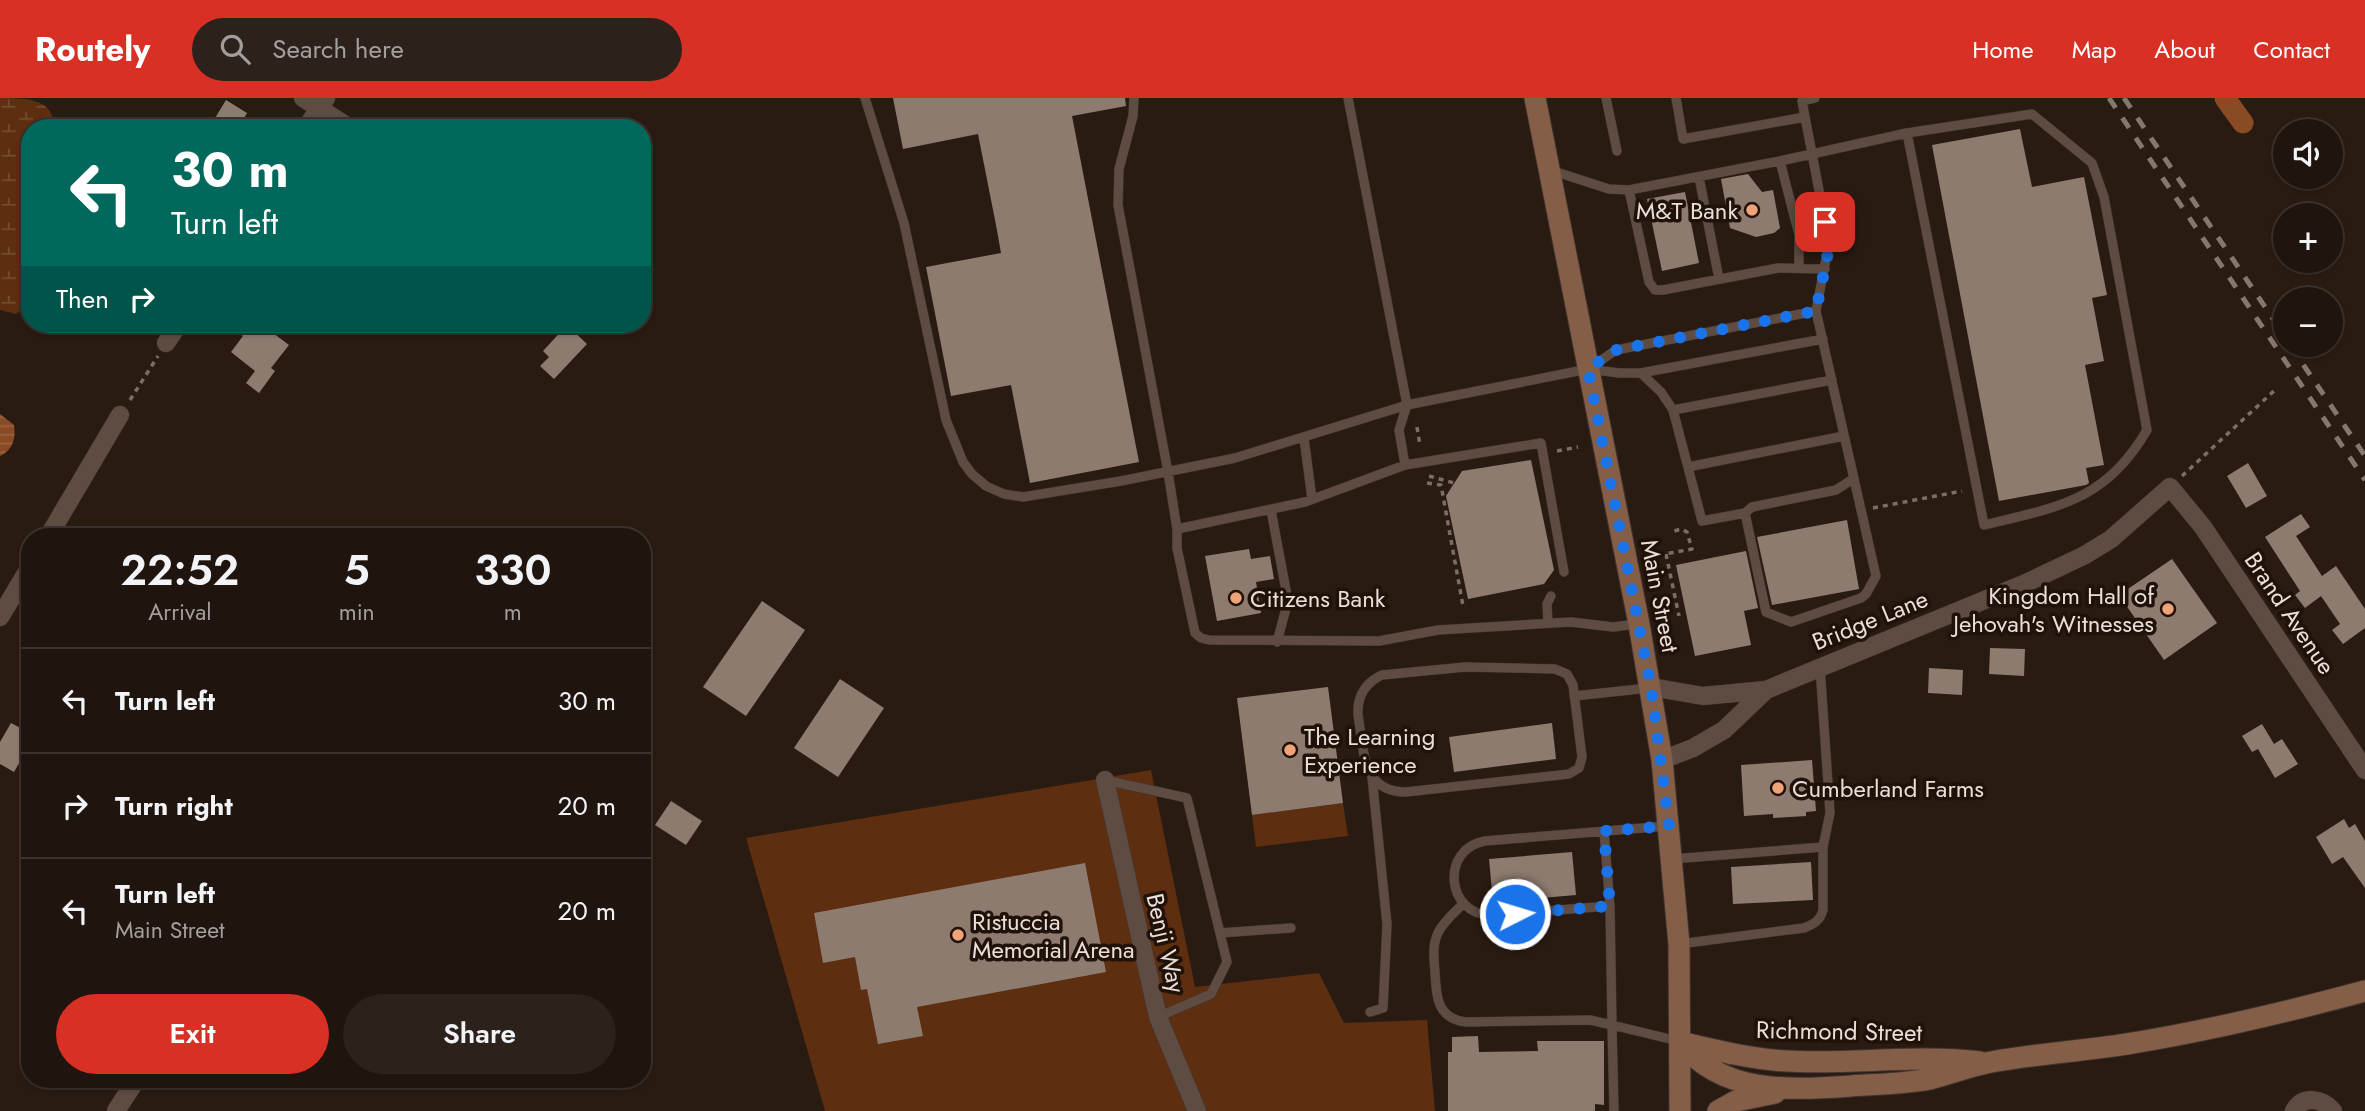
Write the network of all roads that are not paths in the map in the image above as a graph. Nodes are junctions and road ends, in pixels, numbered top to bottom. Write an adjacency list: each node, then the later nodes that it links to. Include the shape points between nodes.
1 (303, 98): 9 (street)
2 (865, 98): 37 (lane, via 904,223 943,410 972,474 995,491 1023,497)
3 (1134, 98): 37 (lane, via 1119,169 1118,205)
4 (1348, 98): 30 (lane)
5 (1535, 98): 17 (main road, Main Street)
6 (1606, 98): 14 (lane)
7 (1676, 98): 10 (lane, via 1683,139)
8 (1815, 98): 10 (lane, via 1802,101)
9 (322, 103): 11 (street); 12 (street)
10 (1805, 117): 15 (lane)
11 (312, 119)
12 (340, 119)
13 (1907, 133): 13 (lane, via 2032,114 2092,163 2104,197 2147,430 2126,461 2096,489 2050,509 1984,524); 15 (lane)
14 (1617, 151)
15 (1812, 154): 16 (lane); 21 (lane, via 1828,237)
16 (1780, 161): 18 (lane); 20 (lane, via 1799,235)
17 (1549, 170): 19 (lane, via 1609,190); 27 (main road, Main Street)
18 (1699, 177): 19 (lane); 22 (lane)
19 (1629, 190): 22 (lane, via 1652,288)
20 (1799, 268): 21 (lane); 22 (lane)
21 (1825, 269): 23 (lane)
22 (1719, 279)
23 (1816, 311): 25 (lane); 27 (lane, via 1616,350)
24 (173, 333): 26 (street)
25 (1823, 339): 28 (lane); 29 (lane)
26 (166, 343)
27 (1588, 369): 28 (lane); 30 (lane); 50 (main road, Main Street)
28 (1641, 373): 31 (lane)
29 (1832, 380): 31 (lane); 33 (lane)
30 (1407, 405): 34 (lane); 35 (lane, via 1399,430)
31 (1673, 410): 36 (lane)
32 (120, 415): 43 (street)
33 (1844, 436): 36 (lane); 38 (lane)
34 (1304, 438): 37 (lane); 40 (lane)
35 (1405, 466): 40 (lane); 45 (lane, via 1541,443)
36 (1688, 467): 42 (lane, via 1702,521)
37 (1168, 472): 44 (lane)
38 (1853, 480): 42 (lane, via 1836,489 1752,507); 42 (lane, via 1876,576 1864,596 1791,622 1766,612)
39 (2170, 487): 52 (street, Bridge Lane, via 2111,539 2085,555); 57 (street, Brand Avenue, via 2203,527)
40 (1312, 499): 41 (lane)
41 (1272, 510): 44 (lane); 51 (lane, via 1288,601)
42 (1745, 513)
43 (53, 528)
44 (1177, 528): 51 (lane, via 1195,633 1205,640)
45 (1564, 572)
46 (21, 582): 48 (street)
47 (1551, 596): 49 (lane, via 1546,609)
48 (0, 617)
49 (1548, 623): 50 (lane); 51 (lane, via 1438,630 1379,641)
50 (1639, 624): 53 (main road, Main Street)
51 (1277, 642)
52 (1820, 667): 54 (street, Bridge Lane); 62 (lane, via 1830,813)
53 (1651, 687): 54 (street, Bridge Lane, via 1703,696); 55 (lane); 56 (main road, Main Street)
54 (1766, 690): 56 (street, Bridge Lane, via 1724,730)
55 (1574, 696): 58 (lane, via 1582,761 1573,773 1406,792 1390,791); 58 (lane, via 1570,677 1555,669 1465,667 1382,676 1368,684 1358,707)
56 (1662, 760): 60 (main road, Main Street)
57 (2365, 770)
58 (1372, 777): 70 (lane, via 1387,924 1383,1008)
59 (1105, 780): 67 (lane, via 1186,798); 71 (street, Benji Way)
60 (1669, 826): 61 (lane); 63 (main road, Main Street)
61 (1604, 831): 64 (lane, via 1472,844 1458,858 1455,870 1456,891); 65 (lane)
62 (1824, 847): 63 (lane); 68 (lane, via 1823,910 1816,923)
63 (1672, 859): 68 (main road, Main Street)
64 (1464, 904): 65 (lane, via 1478,914 1491,915); 72 (lane, via 1442,927 1435,942 1436,999 1445,1014 1466,1022 1590,1020)
65 (1610, 906): 72 (lane)
66 (1291, 928): 67 (lane)
67 (1220, 933): 71 (lane, via 1227,962 1212,994)
68 (1679, 944): 73 (main road, Main Street)
69 (2365, 991): 74 (main road, Richmond Street, via 2130,1044)
70 (1370, 1012)
71 (1158, 1017): 78 (street, Benji Way)
72 (1612, 1025): 73 (lane); 79 (lane)
73 (1680, 1042): 74 (main road, Richmond Street, via 1787,1061 1923,1058); 76 (main road, Richmond Street, via 1716,1073 1750,1084); 80 (main road, Main Street)
74 (1989, 1063): 76 (main road, Richmond Street, via 1927,1079)
75 (131, 1088): 77 (street)
76 (1798, 1089): 81 (main road, via 1736,1101)
77 (116, 1111)
78 (1198, 1111)
79 (1614, 1111)
80 (1680, 1111)
81 (1718, 1111)
82 (2294, 1111): 83 (street, via 2300,1102 2309,1100)
83 (2333, 1111)

